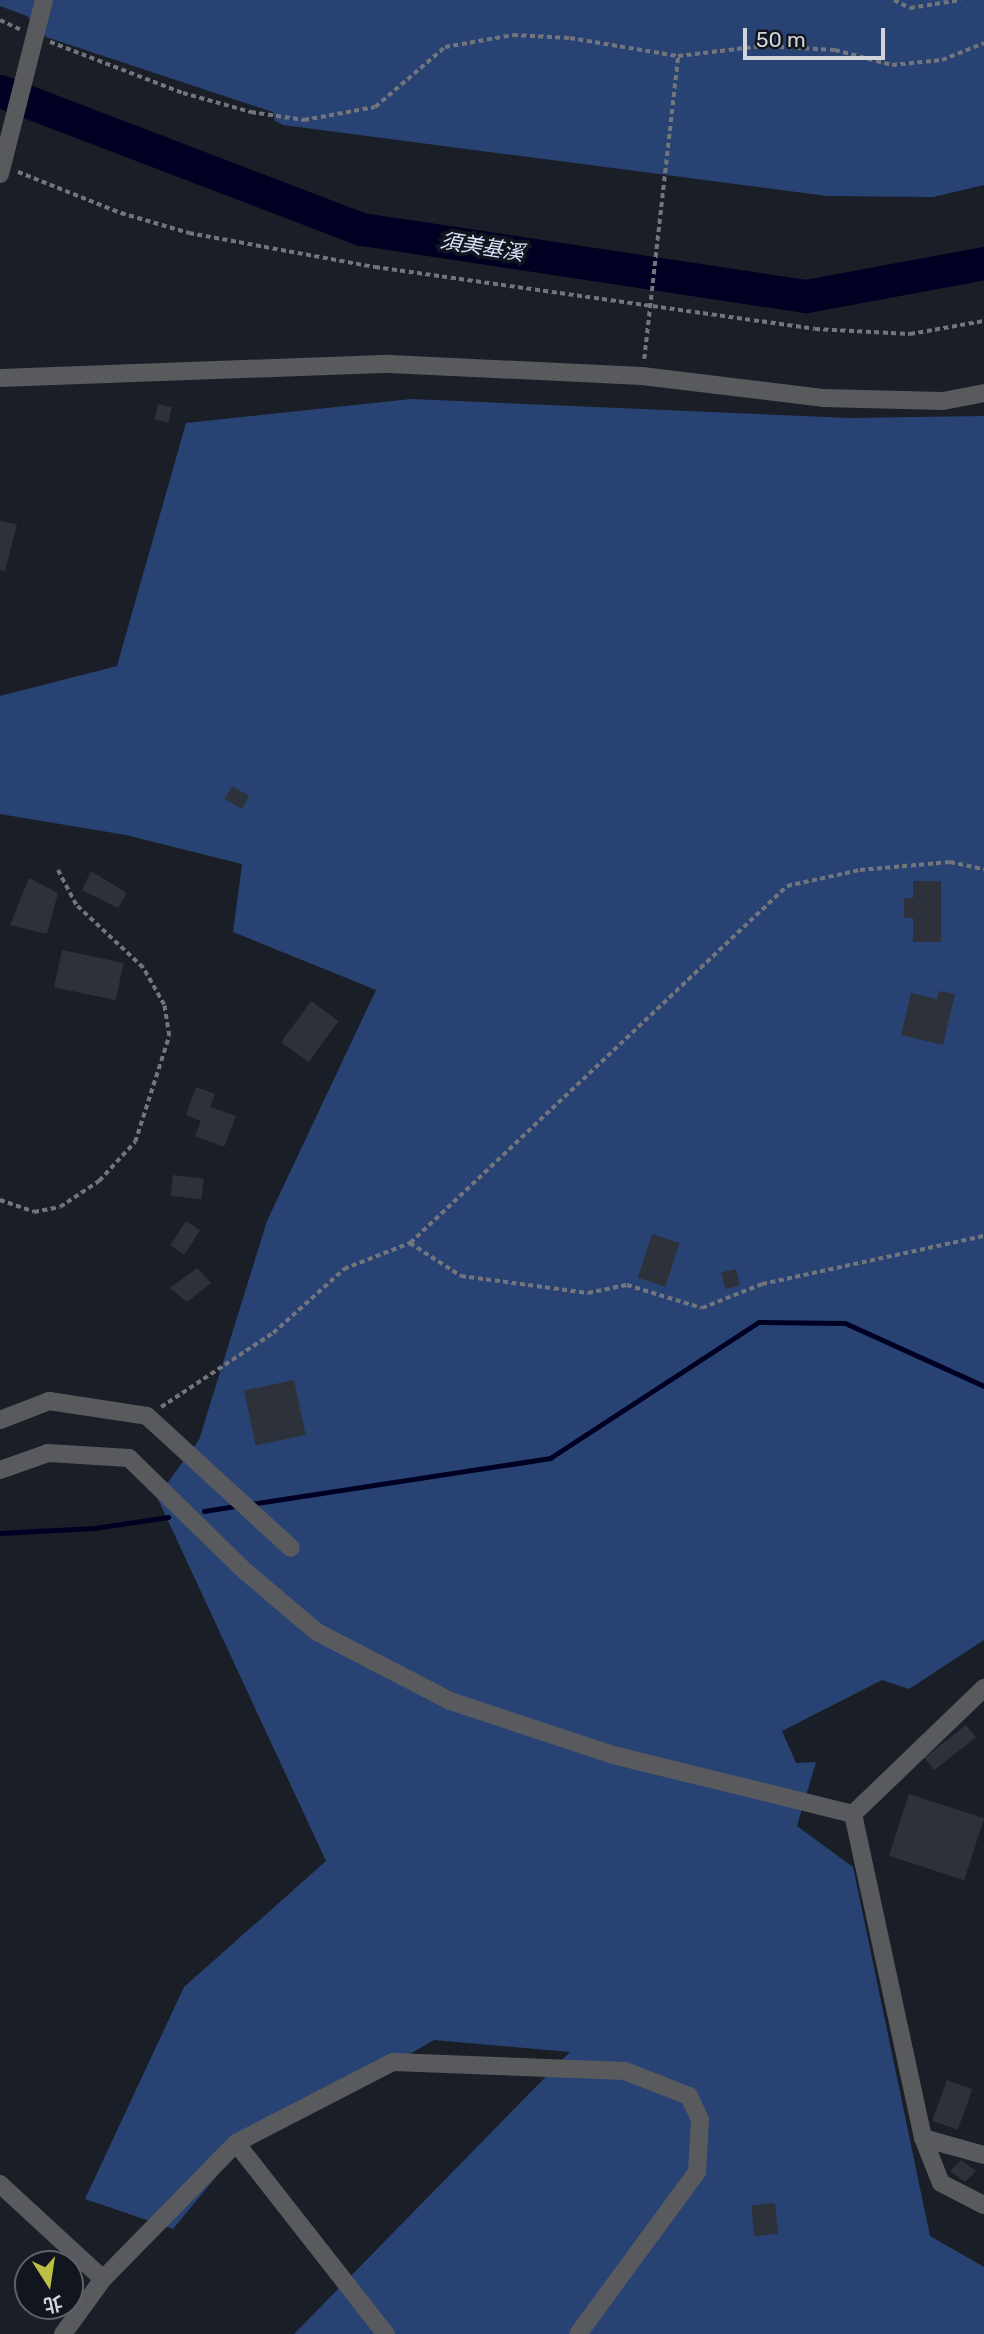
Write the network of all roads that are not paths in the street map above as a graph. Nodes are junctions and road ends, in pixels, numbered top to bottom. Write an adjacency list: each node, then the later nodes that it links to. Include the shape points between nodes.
1 (44, 0): 2 (street)
2 (1, 166)
3 (0, 378): 4 (street, via 389,364 642,376 823,398 943,401)
4 (984, 393)
5 (0, 1420): 7 (street, via 49,1401 147,1416)
6 (0, 1470): 9 (street, via 48,1453 129,1458 246,1573 317,1632 450,1701 613,1755)
7 (291, 1548)
8 (984, 1688): 9 (street)
9 (853, 1814): 10 (street)
10 (923, 2138): 12 (street); 14 (street, via 941,2183)
11 (236, 2143): 15 (street); 17 (street); 18 (street, via 393,2062 625,2071 690,2096 700,2120 697,2172)
12 (984, 2155)
13 (0, 2184): 15 (street)
14 (984, 2205)
15 (103, 2278): 16 (street)
16 (63, 2334)
17 (386, 2334)
18 (578, 2334)

